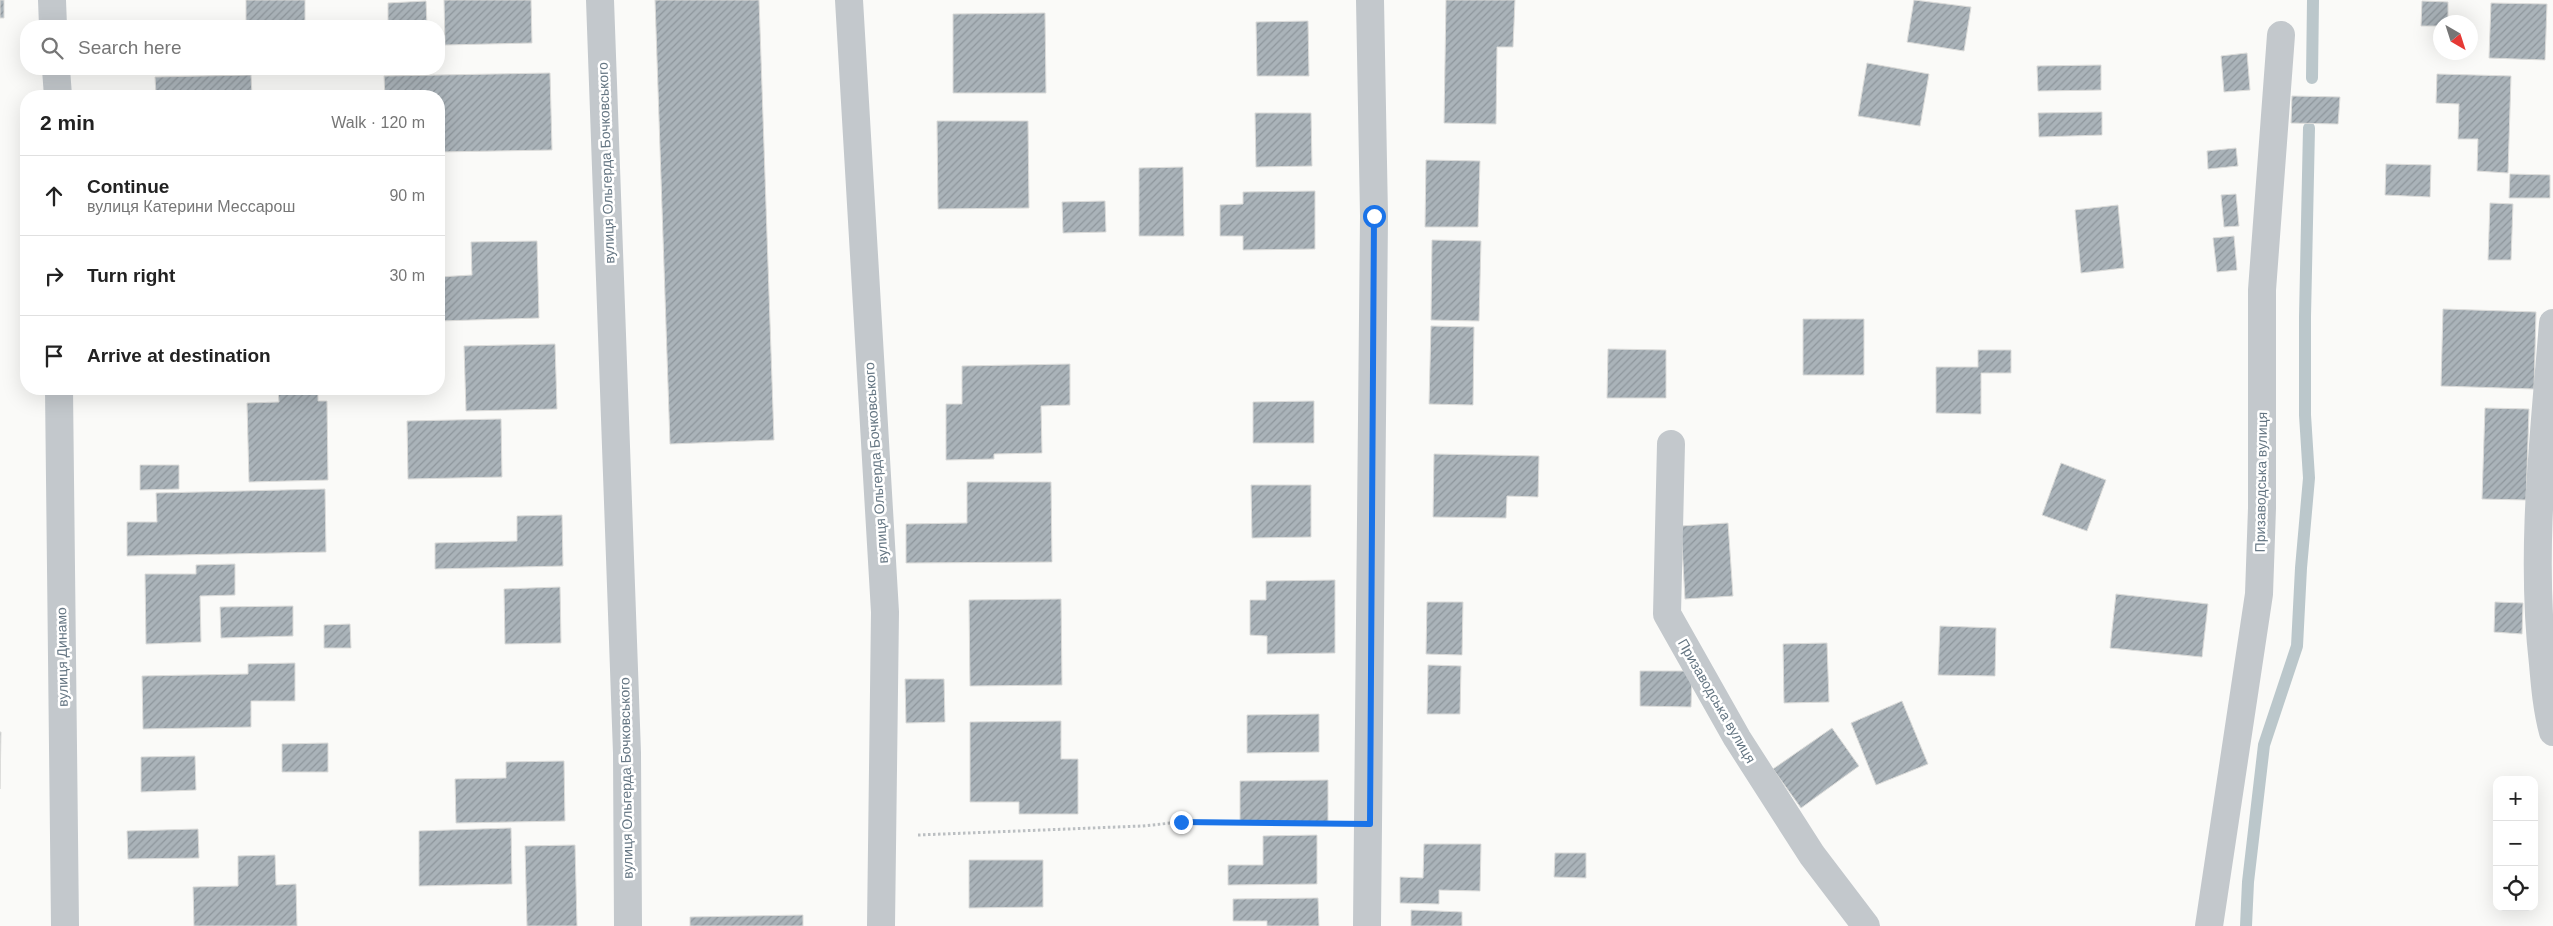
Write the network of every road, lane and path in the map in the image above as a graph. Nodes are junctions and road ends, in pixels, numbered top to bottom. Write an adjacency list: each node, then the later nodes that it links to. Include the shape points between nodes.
1 (52, 0): 5 (street)
2 (600, 0): 16 (street, вулиця Ольгерда Бочковського, via 627,753)
3 (849, 0): 14 (street, вулиця Ольгерда Бочковського, via 885,612)
4 (1370, 0): 13 (street, via 1374,226)
5 (53, 20)
6 (2281, 35): 20 (street, Призаводська вулиця, via 2262,290 2259,594)
7 (56, 75): 8 (street)
8 (58, 90)
9 (2553, 323): 12 (street, via 2536,544 2540,637)
10 (59, 395): 15 (street, вулиця Динамо)
11 (1672, 444): 19 (street, Призаводська вулиця, via 1667,614 1737,738 1812,855)
12 (2553, 732)
13 (1370, 824): 14 (path, via 1181,822); 18 (street)
14 (882, 836): 17 (street, вулиця Ольгерда Бочковського)
15 (65, 926)
16 (628, 926)
17 (881, 926)
18 (1367, 926)
19 (1866, 926)
20 (2209, 926)

